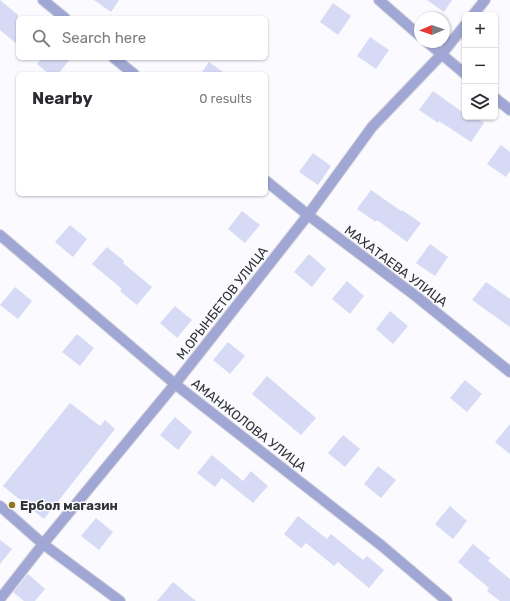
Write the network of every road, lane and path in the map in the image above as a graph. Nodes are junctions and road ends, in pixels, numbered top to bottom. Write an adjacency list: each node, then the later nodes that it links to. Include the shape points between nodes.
1 (43, 0): 5 (street)
2 (379, 0): 7 (street)
3 (485, 0): 4 (street)
4 (475, 12)
5 (63, 16)
6 (462, 29): 9 (street, М.ОРЫНБЕТОВ УЛИЦА)
7 (414, 31)
8 (433, 48): 9 (street)
9 (441, 55): 12 (street); 16 (street, М.ОРЫНБЕТОВ УЛИЦА, via 372,127)
10 (116, 60): 11 (street)
11 (132, 72)
12 (462, 72)
13 (498, 100): 14 (street)
14 (510, 110)
15 (268, 183): 16 (street, МАХАТАЕВА УЛИЦА)
16 (308, 215): 18 (street, МАХАТАЕВА УЛИЦА, via 417,297); 19 (street, М.ОРЫНБЕТОВ УЛИЦА)
17 (0, 235): 19 (street, АМАНЖОЛОВА УЛИЦА)
18 (510, 372)
19 (176, 384): 21 (street, М.ОРЫНБЕТОВ УЛИЦА); 24 (street, АМАНЖОЛОВА УЛИЦА, via 382,546)
20 (0, 506): 21 (street)
21 (43, 544): 22 (street, М.ОРЫНБЕТОВ УЛИЦА); 23 (street)
22 (0, 599)
23 (120, 601)
24 (447, 601)

